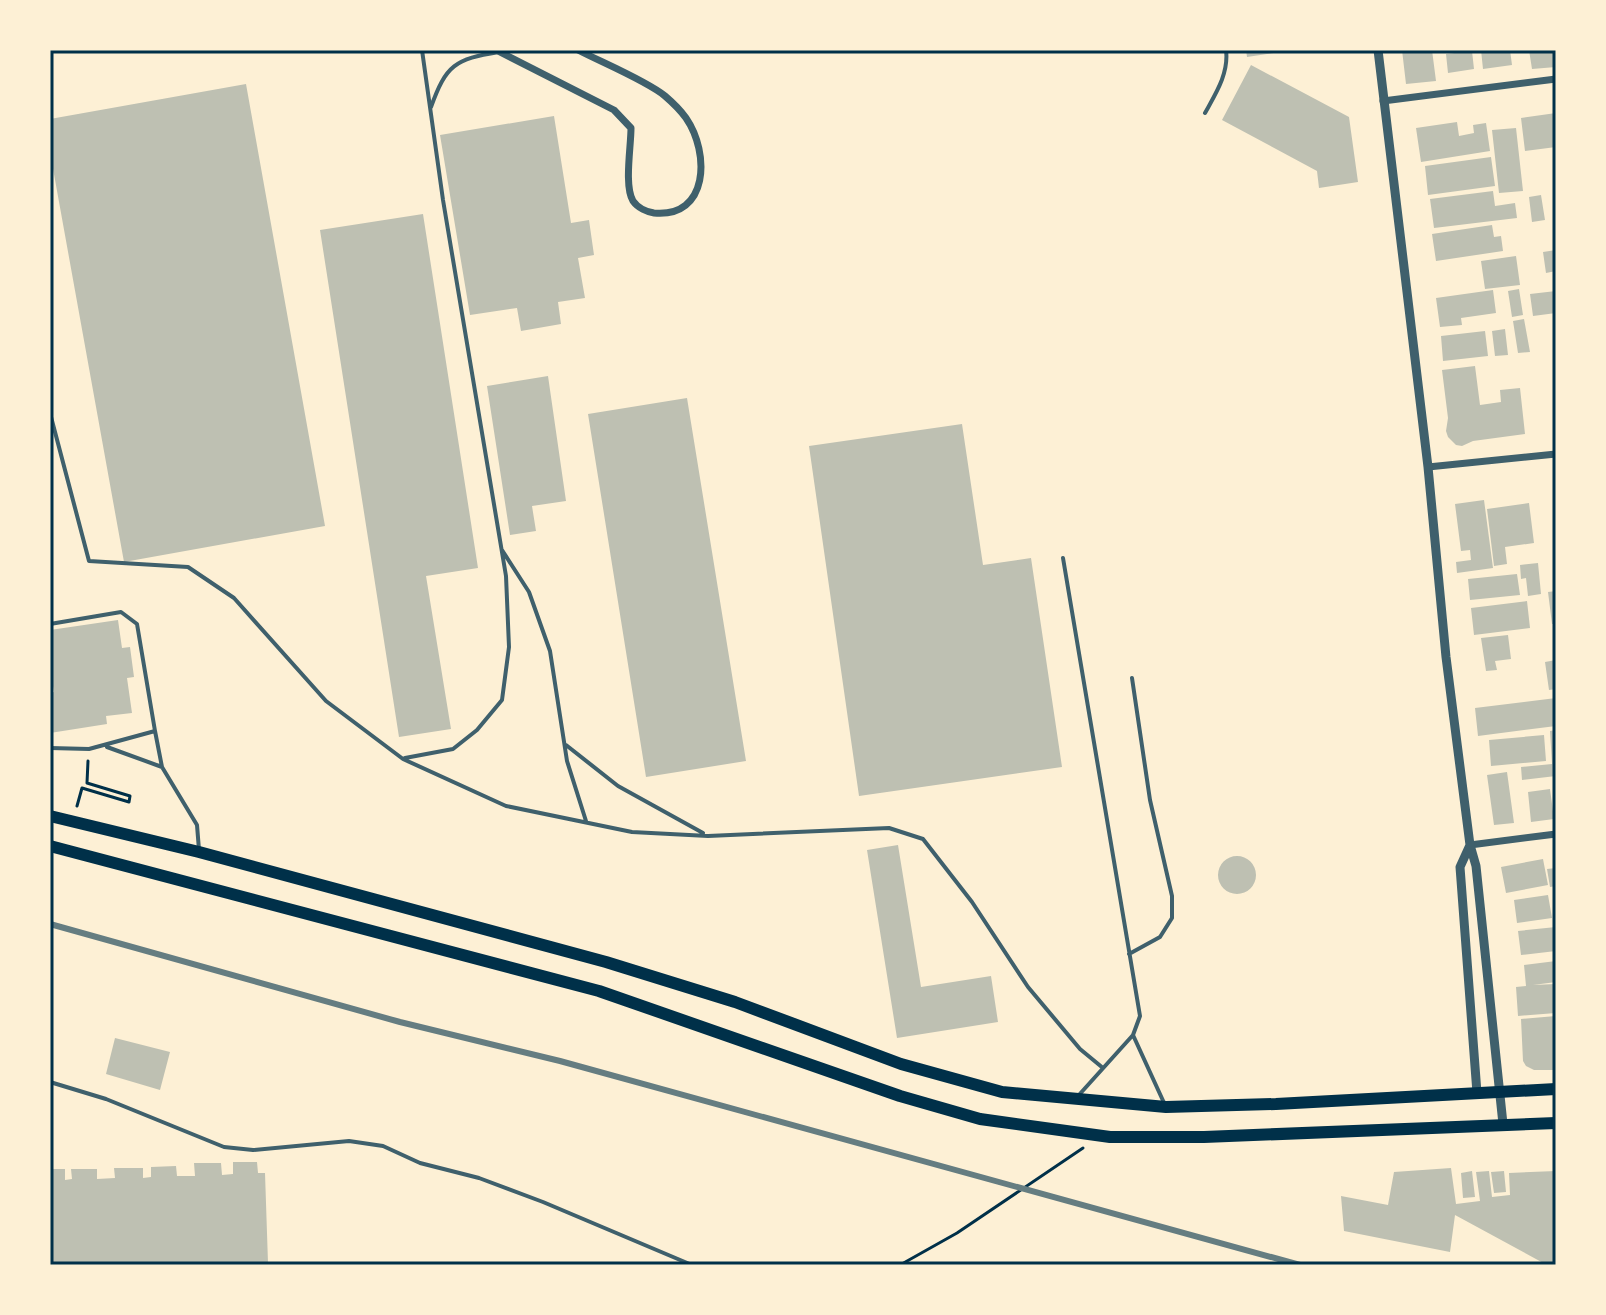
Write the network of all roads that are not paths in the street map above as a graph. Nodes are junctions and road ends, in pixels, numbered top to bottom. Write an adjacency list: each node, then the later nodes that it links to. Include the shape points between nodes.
1 (422, 50): 8 (lane)
2 (578, 50): 5 (street, via 664,95 687,119 699,149 701,183 690,203 670,214 646,212 633,201 628,181 631,128 614,110)
3 (1226, 50): 9 (lane, via 1228,62)
4 (1378, 50): 7 (street)
5 (498, 51): 8 (lane, via 455,65 441,80)
6 (1556, 79): 7 (street)
7 (1383, 101): 12 (street)
8 (430, 109): 13 (lane)
9 (1205, 113)
10 (50, 413): 21 (lane, via 89,561 188,567 234,598 326,701)
11 (1556, 454): 12 (street)
12 (1428, 467): 27 (street)
13 (501, 547): 18 (lane, via 529,592 550,651); 21 (lane, via 509,647 502,700 453,749)
14 (1063, 558): 30 (lane)
15 (50, 624): 17 (lane, via 121,612 137,624)
16 (1132, 678): 30 (lane, via 1172,918 1160,937)
17 (155, 731): 19 (lane); 22 (lane)
18 (564, 744): 24 (lane); 26 (lane, via 618,786)
19 (105, 746): 20 (lane); 22 (lane)
20 (50, 748)
21 (403, 759): 24 (lane, via 506,806)
22 (162, 767): 29 (lane, via 197,825)
23 (50, 816): 29 (main road)
24 (586, 823): 26 (lane, via 632,832)
25 (1556, 834): 27 (street)
26 (708, 836): 32 (lane, via 889,828 923,839 1028,987)
27 (1470, 845): 35 (street); 36 (street, via 1460,867)
28 (50, 846): 40 (main road, via 599,991 980,1119 1110,1137)
29 (199, 852): 37 (main road, via 606,962 735,1002 901,1064 1002,1092)
30 (1129, 954): 31 (lane, via 1140,1016)
31 (1133, 1035): 32 (lane); 38 (lane)
32 (1103, 1068): 37 (lane)
33 (50, 1082): 41 (lane, via 224,1147 253,1150 349,1141 383,1146 543,1202)
34 (1556, 1089): 35 (main road)
35 (1501, 1092): 36 (main road); 40 (street)
36 (1477, 1093): 38 (main road)
37 (1075, 1100): 38 (main road)
38 (1166, 1107)
39 (1556, 1123): 40 (main road)
40 (1503, 1124)
41 (692, 1265)

